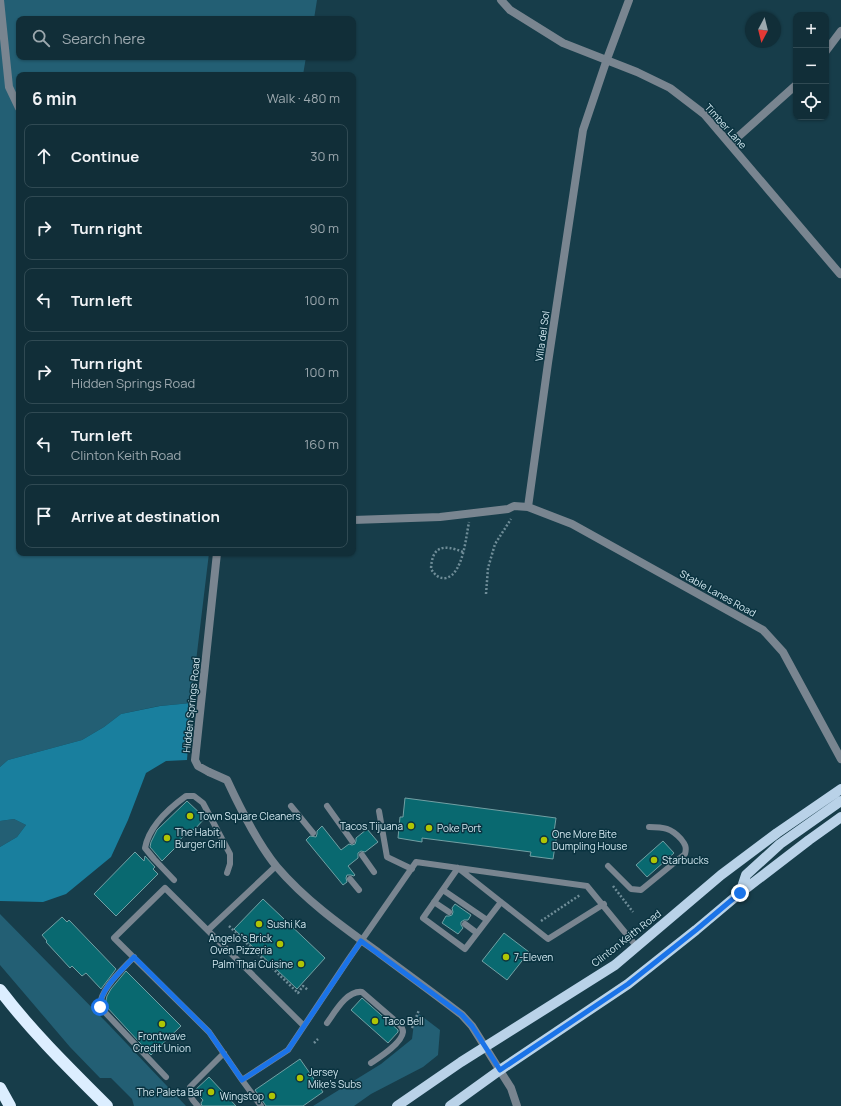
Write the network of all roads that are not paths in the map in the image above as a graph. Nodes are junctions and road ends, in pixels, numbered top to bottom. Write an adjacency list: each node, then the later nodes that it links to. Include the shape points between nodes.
1 (0, 0): 8 (street, via 9,87)
2 (501, 0): 6 (street, Timber Lane, via 510,10 563,43)
3 (630, 0): 6 (street, Villa del Sol)
4 (841, 31): 5 (street)
5 (828, 48)
6 (607, 59): 9 (street, Timber Lane, via 670,88 704,114); 11 (street, Villa del Sol, via 583,130)
7 (793, 88): 9 (street)
8 (16, 102)
9 (730, 144): 10 (street, Timber Lane)
10 (841, 274)
11 (528, 507): 12 (street, via 514,506 508,509 440,517); 14 (street, Stable Lanes Road, via 572,524 763,630 783,652)
12 (356, 520)
13 (217, 556): 25 (street, Hidden Springs Road, via 195,760 198,766 227,780 238,805)
14 (841, 759)
15 (841, 789): 45 (main road, Clinton Keith Road, via 721,875)
16 (841, 801): 35 (main road, via 780,844 746,875)
17 (291, 806): 22 (lane)
18 (327, 806): 23 (lane)
19 (379, 812): 28 (lane, via 387,857)
20 (841, 817): 35 (main road)
21 (649, 827): 26 (lane, via 673,831 685,844 685,854 642,890 631,889)
22 (313, 833)
23 (352, 841)
24 (362, 854): 30 (lane)
25 (276, 866): 42 (lane); 44 (street, Hidden Springs Road, via 315,905)
26 (608, 866)
27 (458, 868): 28 (lane, via 416,862); 34 (lane); 37 (lane); 38 (lane, via 587,886)
28 (412, 869): 44 (lane)
29 (227, 872): 32 (lane, via 230,854 203,803 194,796 186,796 155,824 145,848)
30 (374, 872)
31 (350, 879): 33 (lane)
32 (174, 880)
33 (359, 890)
34 (443, 890): 36 (lane); 40 (lane)
35 (740, 893): 53 (main road, via 628,984)
36 (434, 902): 39 (lane); 43 (lane, via 423,918 465,949)
37 (501, 902): 38 (lane, via 548,939); 40 (lane)
38 (604, 904): 45 (lane)
39 (449, 912)
40 (487, 920): 43 (lane)
41 (465, 924): 43 (lane)
42 (208, 930): 46 (lane, via 165,888 114,938); 49 (lane)
43 (478, 933)
44 (361, 941): 49 (lane); 50 (street, Hidden Springs Road, via 462,1015)
45 (637, 947): 50 (main road, Clinton Keith Road, via 614,965)
46 (134, 957): 51 (lane, via 209,1032); 54 (lane, via 101,996 100,1007)
47 (0, 990): 58 (highway, via 69,1068)
48 (327, 1023): 52 (lane, via 347,997 358,991 399,1024 402,1036 388,1052)
49 (304, 1026): 55 (lane, via 288,1050)
50 (486, 1047): 53 (street, Hidden Springs Road); 61 (main road, Clinton Keith Road)
51 (224, 1053): 55 (lane); 59 (lane, via 190,1087 189,1093)
52 (371, 1063)
53 (500, 1070): 62 (main road); 63 (street, Hidden Springs Road, via 511,1088)
54 (166, 1077)
55 (242, 1080): 60 (lane)
56 (0, 1088): 57 (highway)
57 (10, 1106)
58 (108, 1106)
59 (198, 1106)
60 (260, 1106)
61 (397, 1106)
62 (450, 1106)
63 (517, 1106)

